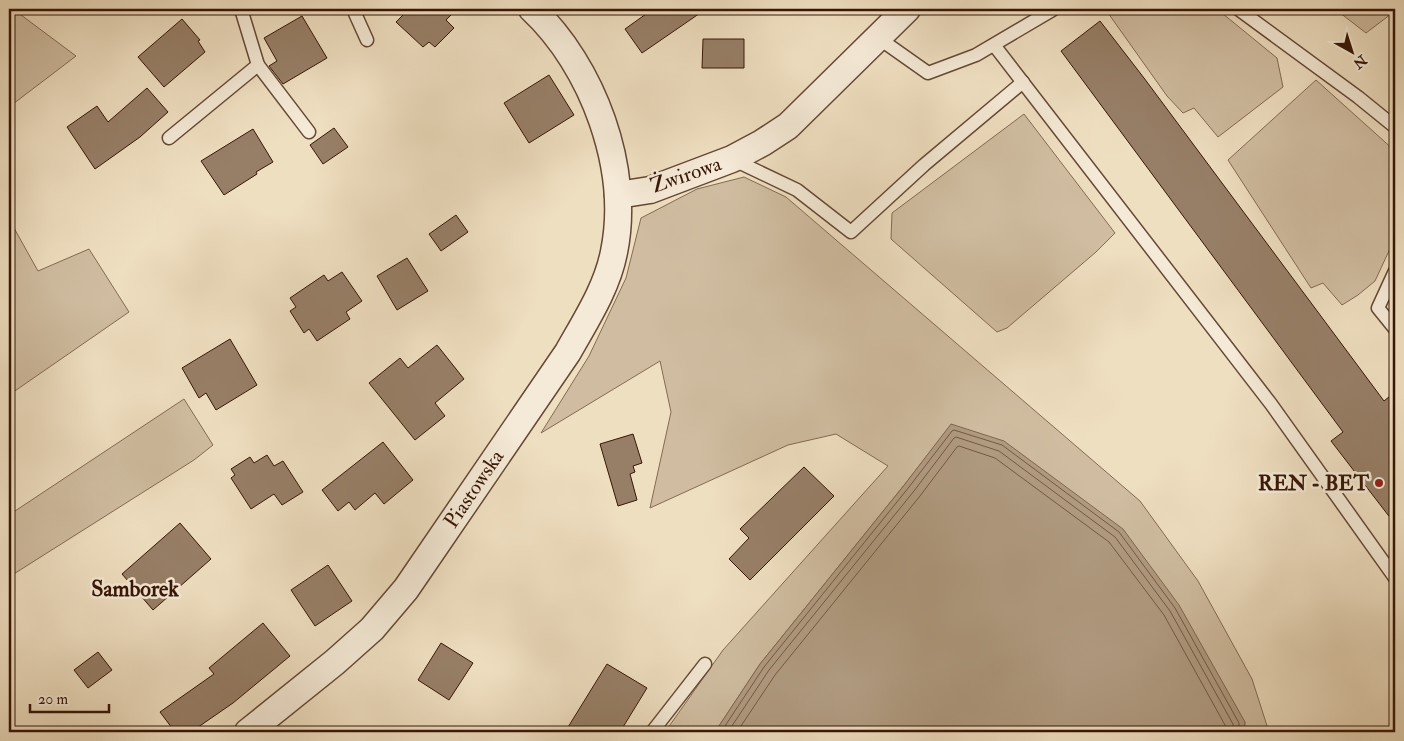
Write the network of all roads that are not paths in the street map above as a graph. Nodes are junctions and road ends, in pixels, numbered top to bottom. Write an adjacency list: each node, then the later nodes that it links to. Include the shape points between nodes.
1 (241, 9): 10 (lane)
2 (353, 9): 8 (lane)
3 (532, 9): 16 (street, Żwirowa, via 560,40 592,93 611,153)
4 (907, 9): 7 (street, Żwirowa)
5 (1054, 9): 9 (lane)
6 (1238, 9): 12 (lane)
7 (877, 37): 9 (lane, via 928,73 976,56); 15 (street, Żwirowa, via 788,126)
8 (367, 40)
9 (994, 45): 11 (lane)
10 (258, 65): 13 (lane); 14 (lane)
11 (1023, 82): 15 (lane, via 924,165 851,232 797,190); 19 (lane, via 1271,404)
12 (1395, 127)
13 (309, 132)
14 (169, 138)
15 (732, 159): 16 (street, Żwirowa, via 650,190)
16 (618, 195): 21 (street, Piastowska, via 614,252 590,314 568,352 412,581 372,629)
17 (1395, 271): 18 (lane, via 1378,308)
18 (1395, 329)
19 (1395, 578)
20 (705, 664): 22 (lane)
21 (248, 732)
22 (652, 732)

